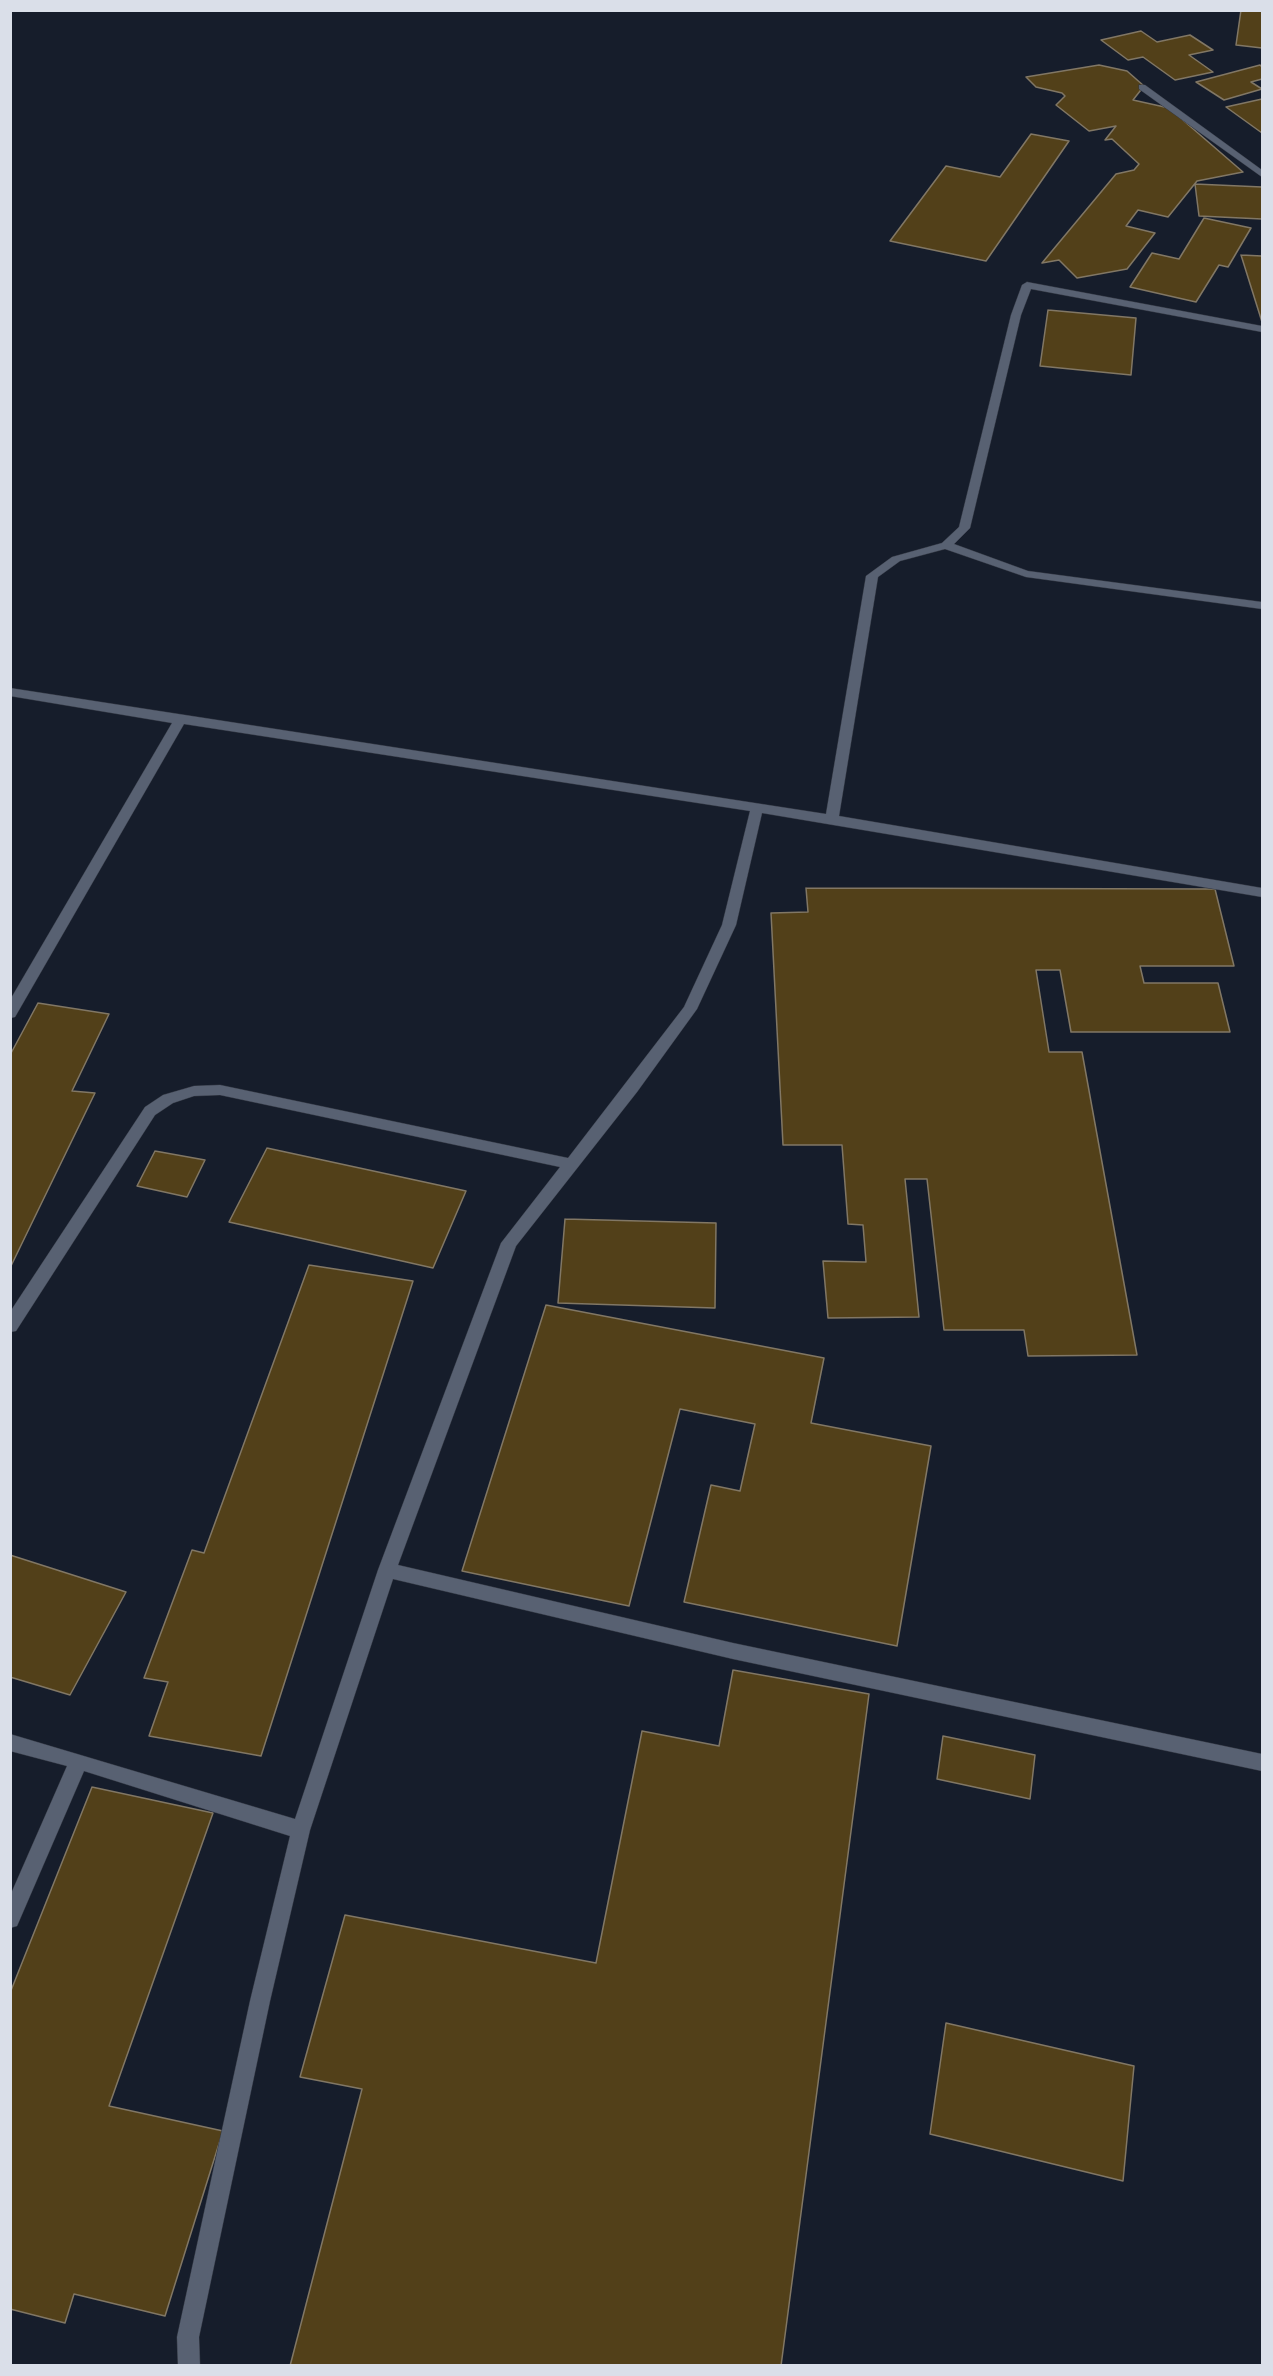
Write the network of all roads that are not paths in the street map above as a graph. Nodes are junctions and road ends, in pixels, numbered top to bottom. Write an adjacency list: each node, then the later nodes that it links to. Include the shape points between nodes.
1 (1142, 87): 2 (street)
2 (1263, 174)
3 (1263, 329): 4 (street, via 1027,285 964,528)
4 (946, 545): 5 (street, via 1026,574); 9 (street, via 896,559 872,576)
5 (1263, 606)
6 (10, 692): 7 (street)
7 (180, 720): 8 (street); 11 (street)
8 (757, 808): 9 (street); 12 (street, via 729,925 690,1009)
9 (832, 819): 10 (street)
10 (1263, 893)
11 (10, 1013)
12 (571, 1164): 13 (street, via 220,1090 194,1091 168,1099 150,1111); 14 (street, via 509,1243)
13 (10, 1326)
14 (387, 1570): 17 (street, via 744,1653); 18 (street)
15 (10, 1742): 16 (street)
16 (79, 1761): 18 (street); 19 (street)
17 (1263, 1763)
18 (301, 1830): 20 (street, via 188,2337)
19 (10, 1919)
20 (189, 2366)

